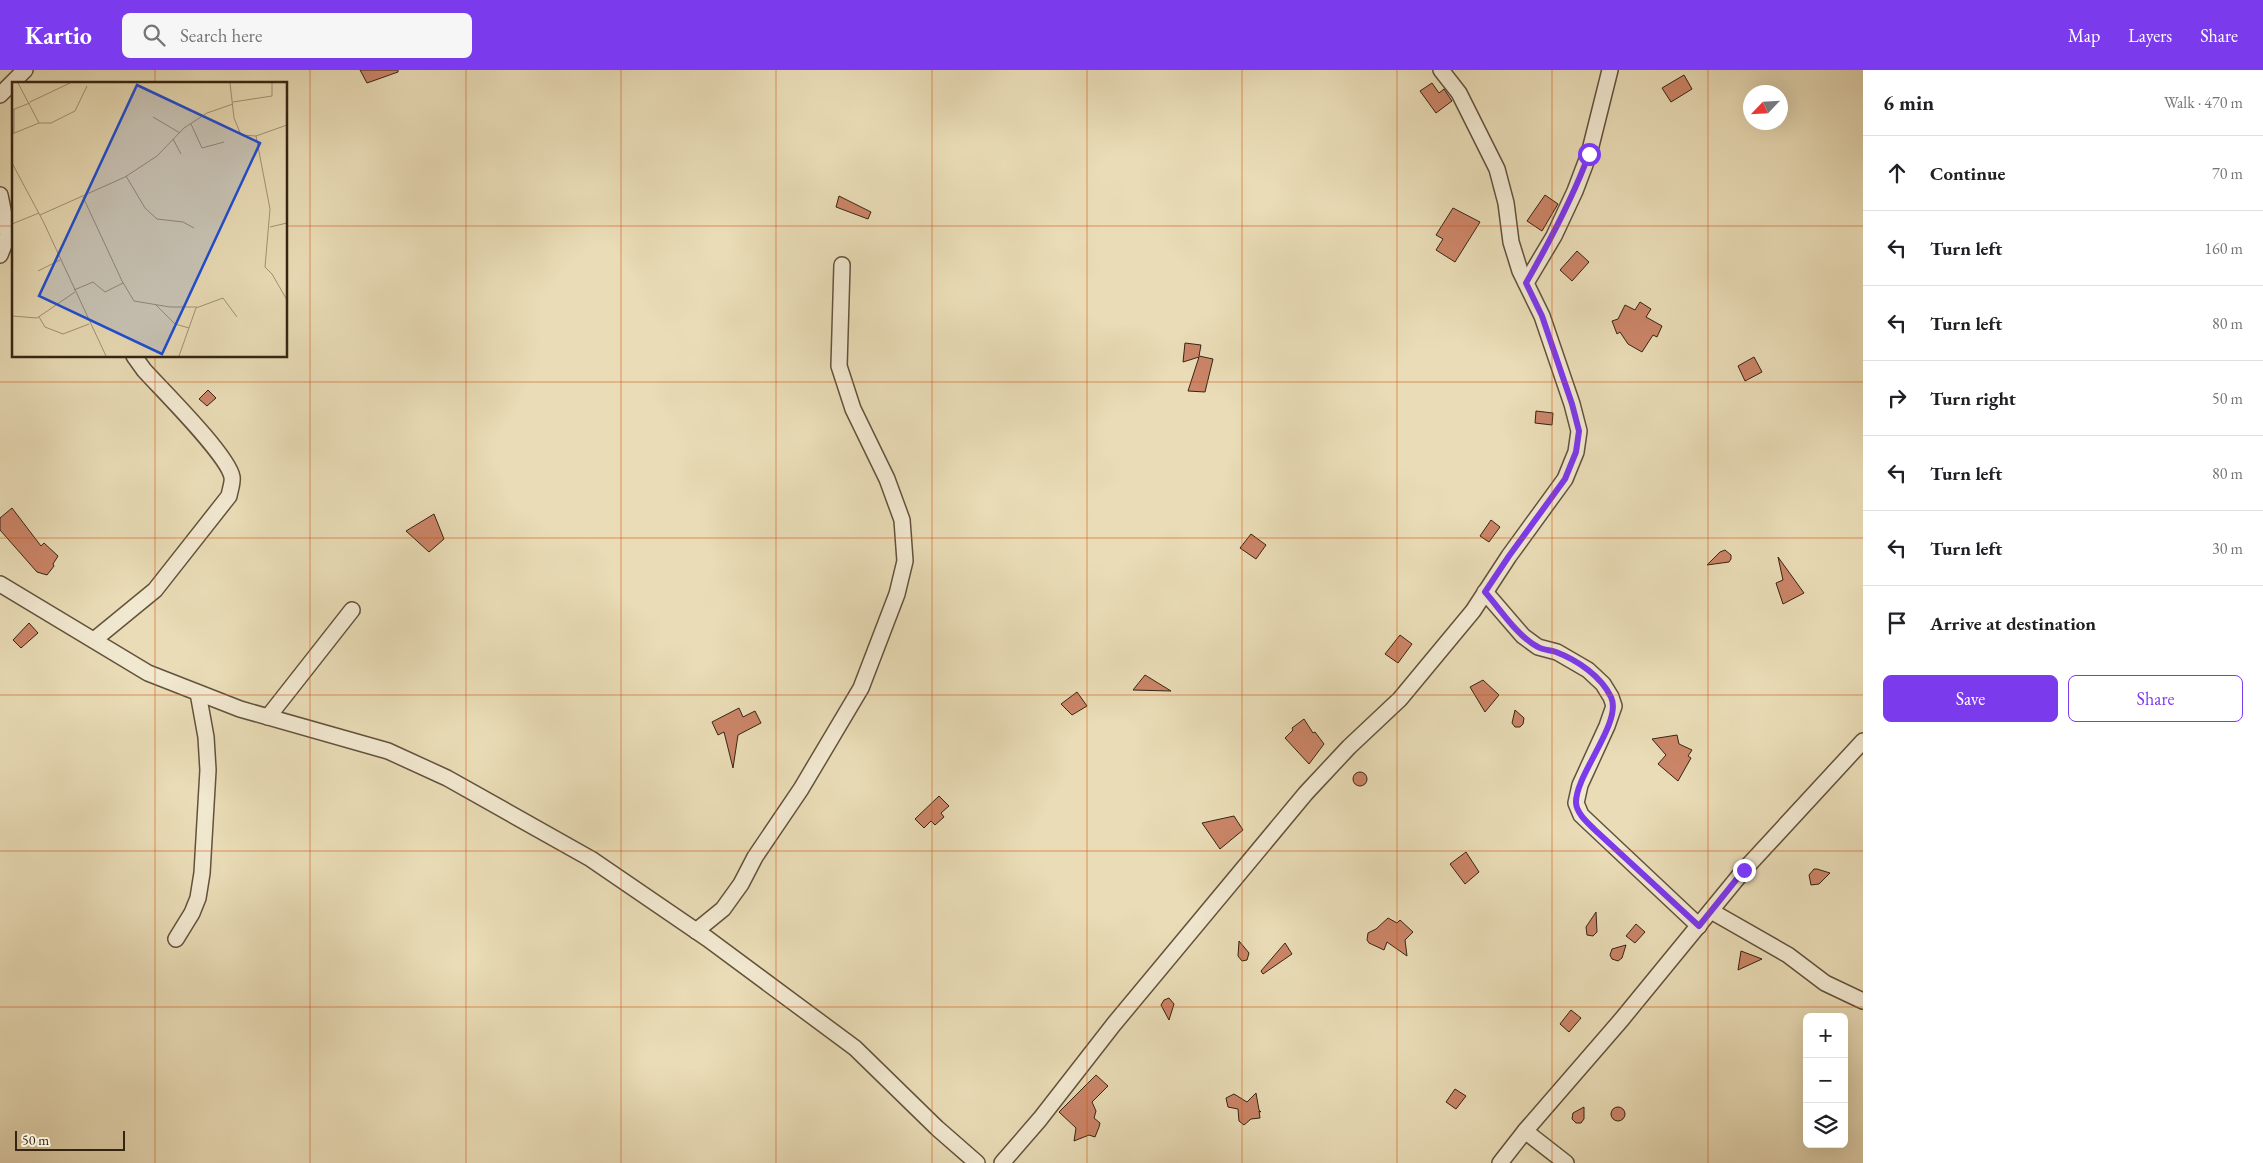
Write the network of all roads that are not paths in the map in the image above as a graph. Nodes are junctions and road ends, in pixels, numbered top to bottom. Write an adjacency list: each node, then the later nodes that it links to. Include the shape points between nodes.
1 (25, 70): 4 (street)
2 (1441, 70): 10 (street, via 1459,93 1498,169 1511,242)
3 (1610, 70): 10 (street, via 1589,154 1575,191 1554,236)
4 (13, 82)
5 (12, 83): 6 (street)
6 (0, 95)
7 (0, 194): 8 (street, via 8,235)
8 (0, 255)
9 (842, 265): 21 (street, via 839,366 853,409 887,479 902,520 905,561 897,594 860,688 741,884 723,909)
10 (1526, 283): 13 (street, via 1542,316 1579,431 1576,452 1565,479)
11 (135, 358): 15 (street, via 216,450 233,478 229,496 155,590)
12 (0, 584): 15 (street)
13 (1485, 592): 20 (street, via 1524,636 1538,647 1557,652 1588,670 1611,697 1614,706 1608,726 1580,785 1576,803 1581,815); 26 (street, via 1474,611 1400,699 1306,793)
14 (352, 610): 17 (street)
15 (94, 640): 16 (street, via 148,673)
16 (198, 693): 17 (street); 22 (street, via 208,770 202,873 198,898)
17 (268, 717): 21 (street, via 388,751 447,778 592,859)
18 (1863, 741): 19 (street, via 1744,870)
19 (1711, 911): 20 (street); 23 (street, via 1788,955 1825,983)
20 (1699, 926): 24 (street)
21 (696, 931): 25 (street, via 855,1048 936,1128)
22 (176, 939)
23 (1863, 1002)
24 (1525, 1131): 27 (street); 28 (street)
25 (977, 1163)
26 (1002, 1163)
27 (1500, 1163)
28 (1566, 1163)

